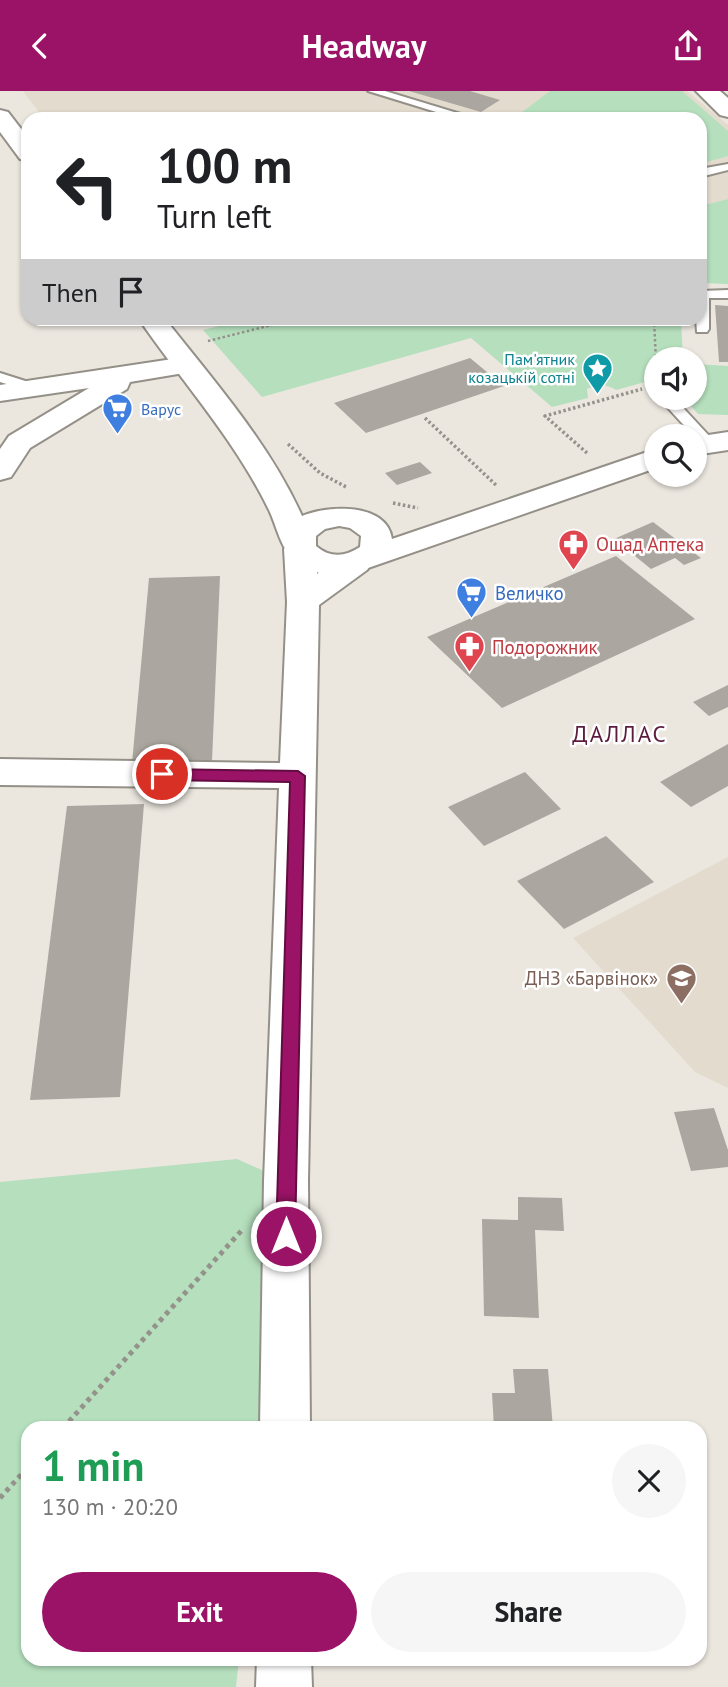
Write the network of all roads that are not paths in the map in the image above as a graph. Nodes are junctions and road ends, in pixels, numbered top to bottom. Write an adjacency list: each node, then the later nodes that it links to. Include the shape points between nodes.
1 (373, 91): 4 (lane)
2 (707, 91): 3 (street)
3 (728, 110)
4 (446, 112)
5 (0, 117): 6 (street)
6 (21, 145)
7 (728, 167): 8 (lane)
8 (707, 172)
9 (707, 294): 10 (lane)
10 (728, 294)
11 (157, 326): 14 (street)
12 (702, 326): 13 (lane)
13 (702, 329)
14 (186, 365): 15 (street); 22 (street)
15 (141, 371): 17 (street); 23 (street, via 19,442)
16 (0, 377): 17 (lane)
17 (33, 388): 18 (street)
18 (0, 393)
19 (678, 410): 20 (lane)
20 (710, 443)
21 (644, 462): 25 (street)
22 (262, 469): 24 (street, via 306,498); 26 (street)
23 (0, 471)
24 (362, 507): 25 (street); 26 (street, via 315,521 300,533); 27 (street, via 377,535 375,551)
25 (461, 526): 27 (street)
26 (299, 545): 27 (street, via 316,561 328,565); 28 (street)
27 (361, 560): 28 (street)
28 (303, 602): 30 (street)
29 (0, 772): 30 (street)
30 (298, 776): 31 (street, via 286,1181)
31 (285, 1421)
32 (284, 1666): 33 (street)
33 (284, 1687)

